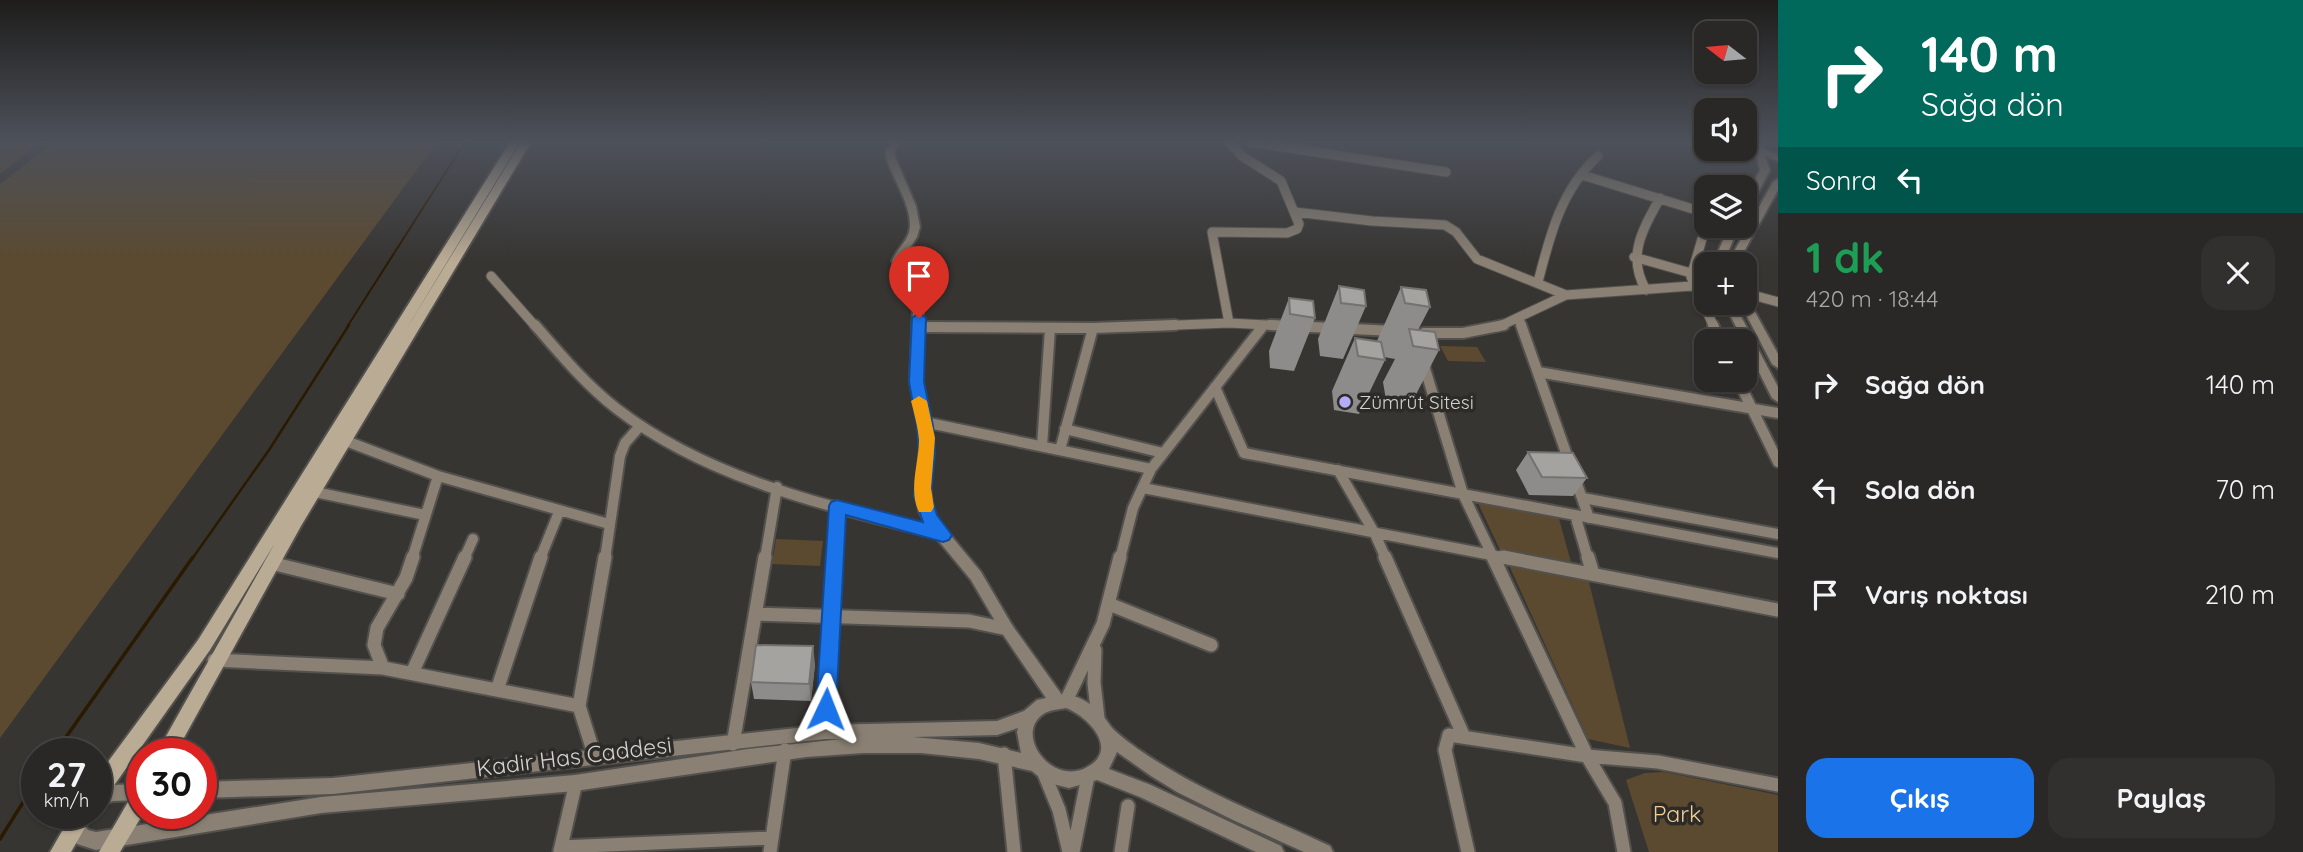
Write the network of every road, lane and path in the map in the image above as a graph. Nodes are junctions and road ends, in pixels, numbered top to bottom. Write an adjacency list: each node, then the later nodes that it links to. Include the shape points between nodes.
1 (490, 182): 96 (main road, via 204,645)
2 (502, 182): 43 (main road)
3 (902, 182): 28 (street, via 915,228 897,261 916,302)
4 (1281, 182): 11 (street)
5 (1576, 182): 17 (street, via 1560,204)
6 (1604, 182): 8 (street)
7 (1778, 182): 9 (street)
8 (1660, 198): 10 (street); 14 (street, via 1636,243)
9 (1773, 200): 13 (street)
10 (1694, 209)
11 (1295, 212): 17 (street, via 1445,225 1477,259); 26 (street, via 1299,226 1291,232 1212,232)
12 (1702, 238): 15 (street)
13 (1739, 252)
14 (1634, 257): 15 (street); 19 (street, via 1636,274)
15 (1690, 273): 18 (street)
16 (491, 276): 41 (street, via 613,406)
17 (1538, 282): 20 (street)
18 (1692, 284): 19 (street); 31 (street)
19 (1646, 290): 20 (street)
20 (1566, 295): 25 (street)
21 (1757, 296): 22 (street)
22 (1778, 302)
23 (1735, 315): 37 (street)
24 (1752, 315): 33 (street)
25 (1519, 319): 34 (street); 54 (street, via 1475,331 1414,332)
26 (1229, 323): 27 (street); 29 (street)
27 (1263, 326): 32 (street); 35 (street)
28 (919, 327): 30 (street); 40 (street, via 916,382)
29 (1093, 328): 30 (street); 42 (street)
30 (1050, 329): 44 (street)
31 (1714, 329)
32 (1401, 332)
33 (1778, 363)
34 (1538, 372): 38 (street); 55 (street)
35 (1214, 387): 46 (street); 49 (street, via 1244,453)
36 (1744, 392): 38 (street)
37 (1778, 398)
38 (1752, 409): 39 (street); 47 (street)
39 (1778, 413)
40 (924, 422): 44 (street); 64 (street, via 923,496 929,518)
41 (640, 426): 51 (street, via 687,452); 61 (street, via 621,451)
42 (1065, 429): 45 (street); 46 (street)
43 (346, 441): 50 (street); 53 (main road)
44 (1042, 446): 45 (street)
45 (1060, 450): 48 (street)
46 (1163, 453): 48 (street)
47 (1778, 462)
48 (1151, 469): 52 (street)
49 (1338, 470): 54 (street); 62 (street)
50 (438, 476): 57 (street); 58 (street)
51 (777, 487): 56 (street); 73 (street)
52 (1143, 488): 62 (street); 71 (street, via 1133,508)
53 (315, 492): 58 (street); 68 (main road)
54 (1463, 494): 59 (street); 67 (street)
55 (1583, 498): 60 (street); 63 (street)
56 (837, 506): 64 (street); 74 (street)
57 (559, 512): 61 (street); 81 (street)
58 (425, 514): 70 (street)
59 (1575, 515): 60 (street); 69 (street)
60 (1590, 518): 66 (street)
61 (609, 524): 83 (street)
62 (1375, 534): 67 (street); 88 (street)
63 (1778, 534)
64 (943, 535): 75 (street, via 976,576)
65 (473, 539): 80 (street)
66 (1778, 553)
67 (1493, 557): 69 (street); 93 (street)
68 (271, 563): 70 (street); 78 (main road)
69 (1593, 574): 72 (street)
70 (398, 594): 79 (street, via 375,636)
71 (1109, 604): 76 (street); 77 (street)
72 (1778, 610)
73 (755, 614): 74 (street); 90 (street)
74 (829, 617): 75 (street, via 969,621); 86 (street)
75 (1007, 629): 82 (street)
76 (1096, 644): 82 (street); 85 (street)
77 (1210, 645)
78 (215, 660): 79 (street); 89 (main road)
79 (383, 668): 80 (street)
80 (412, 673): 81 (street)
81 (497, 690): 83 (street)
82 (1062, 701): 84 (street, via 1041,706); 85 (street, via 1083,707)
83 (579, 706): 94 (street)
84 (1030, 717): 86 (street, Kadir Has Caddesi, via 974,730); 95 (street, via 1024,740)
85 (1098, 718): 87 (street)
86 (825, 732): 90 (street, Kadir Has Caddesi)
87 (1107, 734): 97 (street, via 1106,759); 113 (street, via 1136,760)
88 (1464, 737): 93 (street); 114 (street, via 1449,735 1445,750)
89 (174, 738)
90 (733, 744): 94 (street, Kadir Has Caddesi)
91 (785, 750): 92 (street, Kadir Has Caddesi, via 925,746); 98 (street, Kadir Has Caddesi); 105 (street)
92 (1004, 754): 95 (street, Kadir Has Caddesi); 109 (street)
93 (1587, 756): 99 (street, via 1658,762); 115 (street, via 1615,803)
94 (595, 757): 100 (street, Kadir Has Caddesi, via 333,786)
95 (1040, 767): 97 (street, via 1070,780); 110 (street)
96 (112, 772)
97 (1092, 774): 110 (street); 112 (street, via 1145,791)
98 (576, 782): 106 (street, Kadir Has Caddesi, via 321,805); 107 (street)
99 (1778, 785)
100 (217, 790)
101 (1128, 806): 111 (street)
102 (126, 823): 106 (main road)
103 (74, 829): 108 (main road)
104 (81, 829): 106 (street, Kadir Has Caddesi, via 83,838)
105 (771, 845): 107 (street)
106 (113, 846)
107 (560, 849)
108 (60, 852)
109 (1014, 852)
110 (1071, 852)
111 (1121, 852)
112 (1275, 852)
113 (1324, 852)
114 (1468, 852)
115 (1623, 852)

